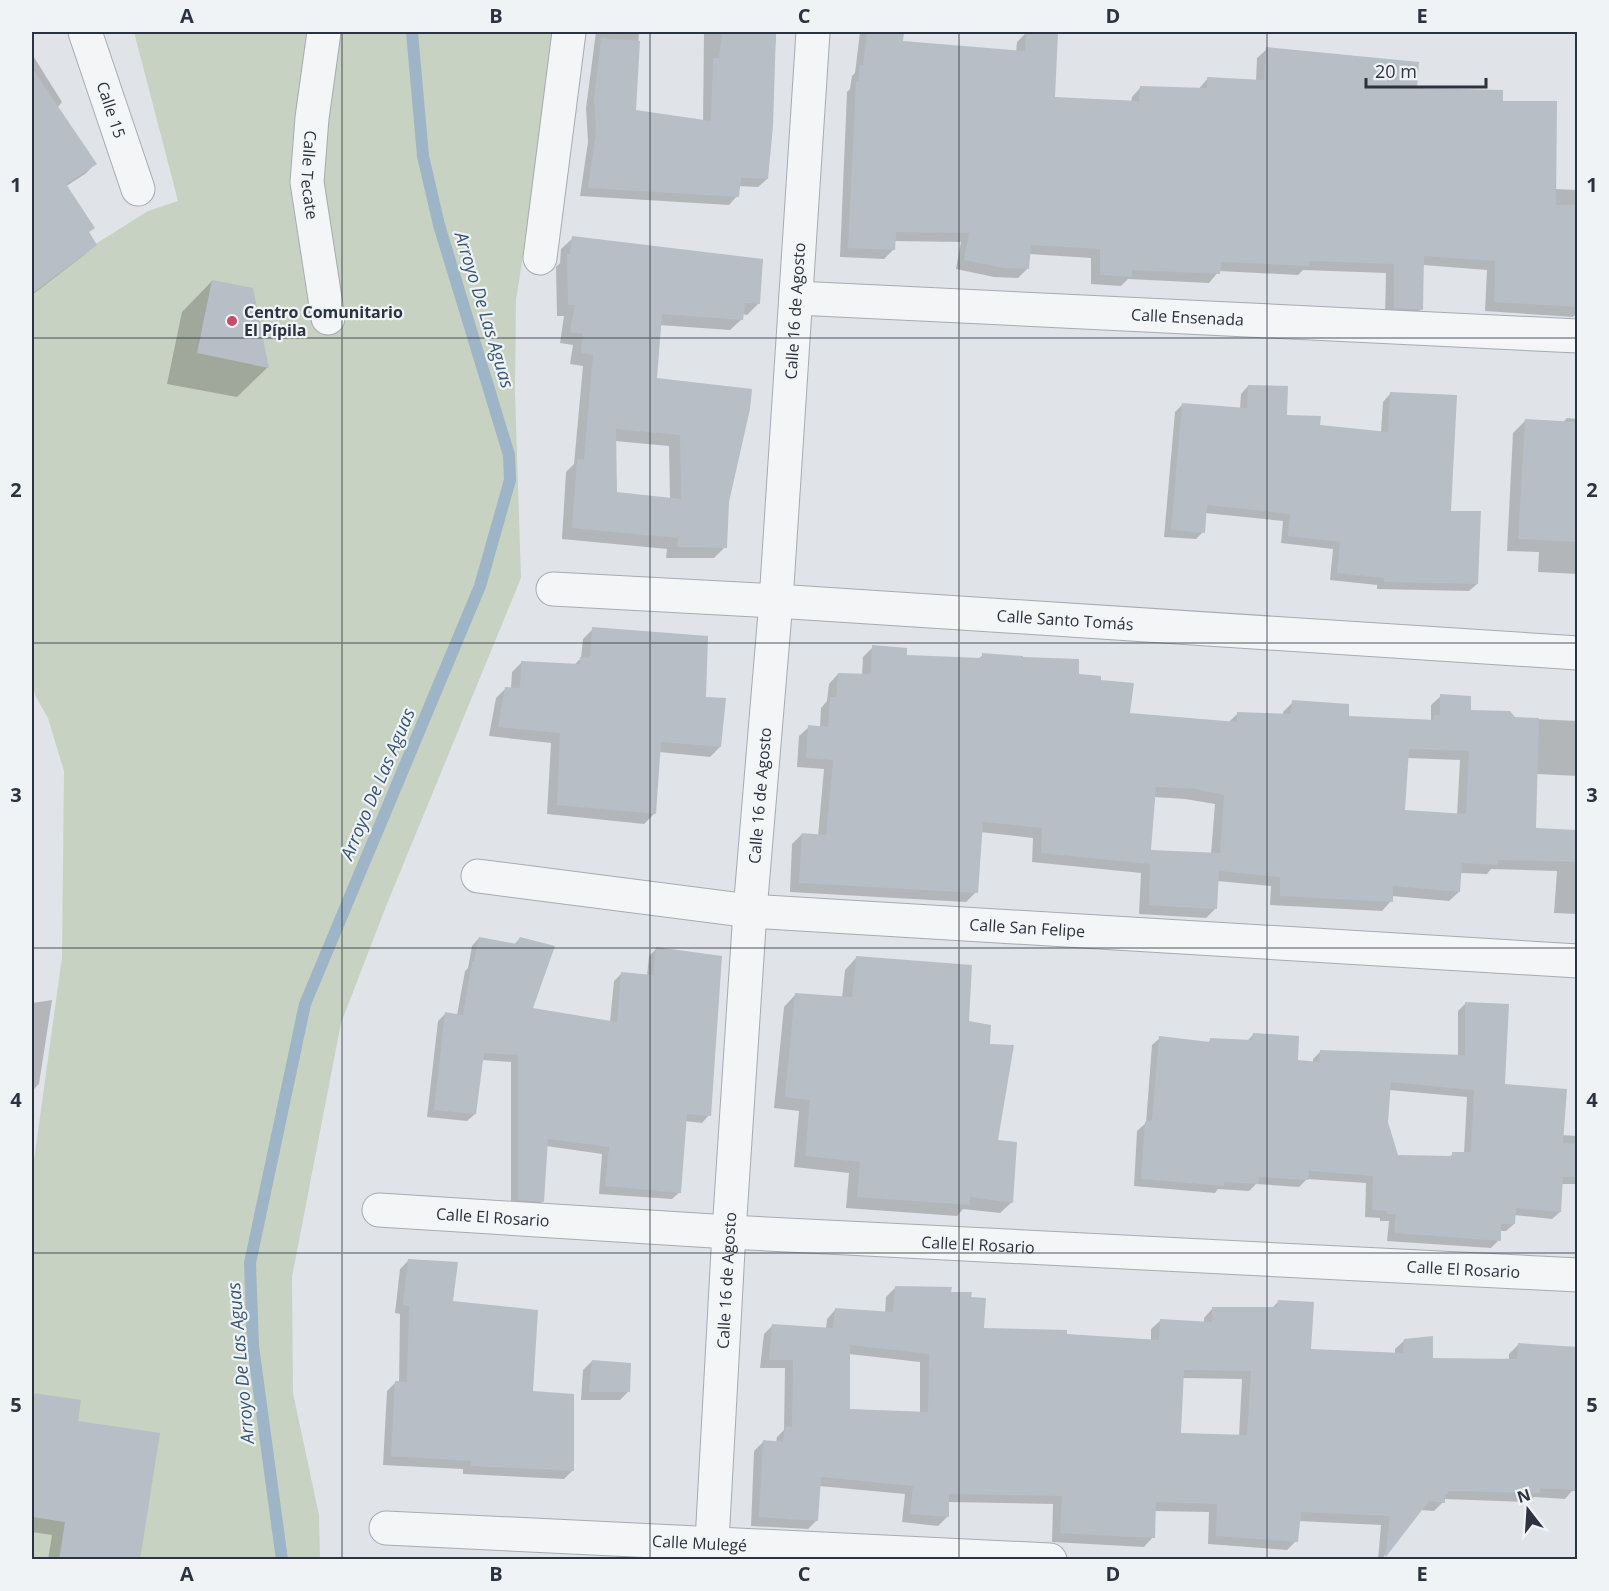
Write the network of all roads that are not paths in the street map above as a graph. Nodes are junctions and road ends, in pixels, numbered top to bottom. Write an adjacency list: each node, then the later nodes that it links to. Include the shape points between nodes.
1 (86, 32): 5 (street, Calle 15)
2 (324, 32): 8 (street, Calle Tecate, via 307,182)
3 (569, 32): 6 (street)
4 (813, 32): 7 (street, Calle 16 de Agosto)
5 (138, 189)
6 (540, 258)
7 (796, 298): 9 (street, Calle Ensenada); 11 (street, Calle 16 de Agosto)
8 (328, 318)
9 (1578, 336)
10 (554, 590): 11 (street, Calle Santo Tomás)
11 (776, 601): 12 (street, Calle Santo Tomás); 14 (street, Calle 16 de Agosto)
12 (1578, 653)
13 (478, 876): 14 (street, Calle San Felipe)
14 (750, 911): 15 (street, Calle San Felipe); 17 (street, Calle 16 de Agosto)
15 (1578, 961)
16 (379, 1210): 17 (street, Calle El Rosario)
17 (729, 1232): 18 (street, Calle El Rosario); 20 (street, Calle 16 de Agosto)
18 (1578, 1275)
19 (386, 1528): 20 (street, Calle Mulegé)
20 (711, 1551): 21 (street, Calle Mulegé)
21 (1050, 1560)

